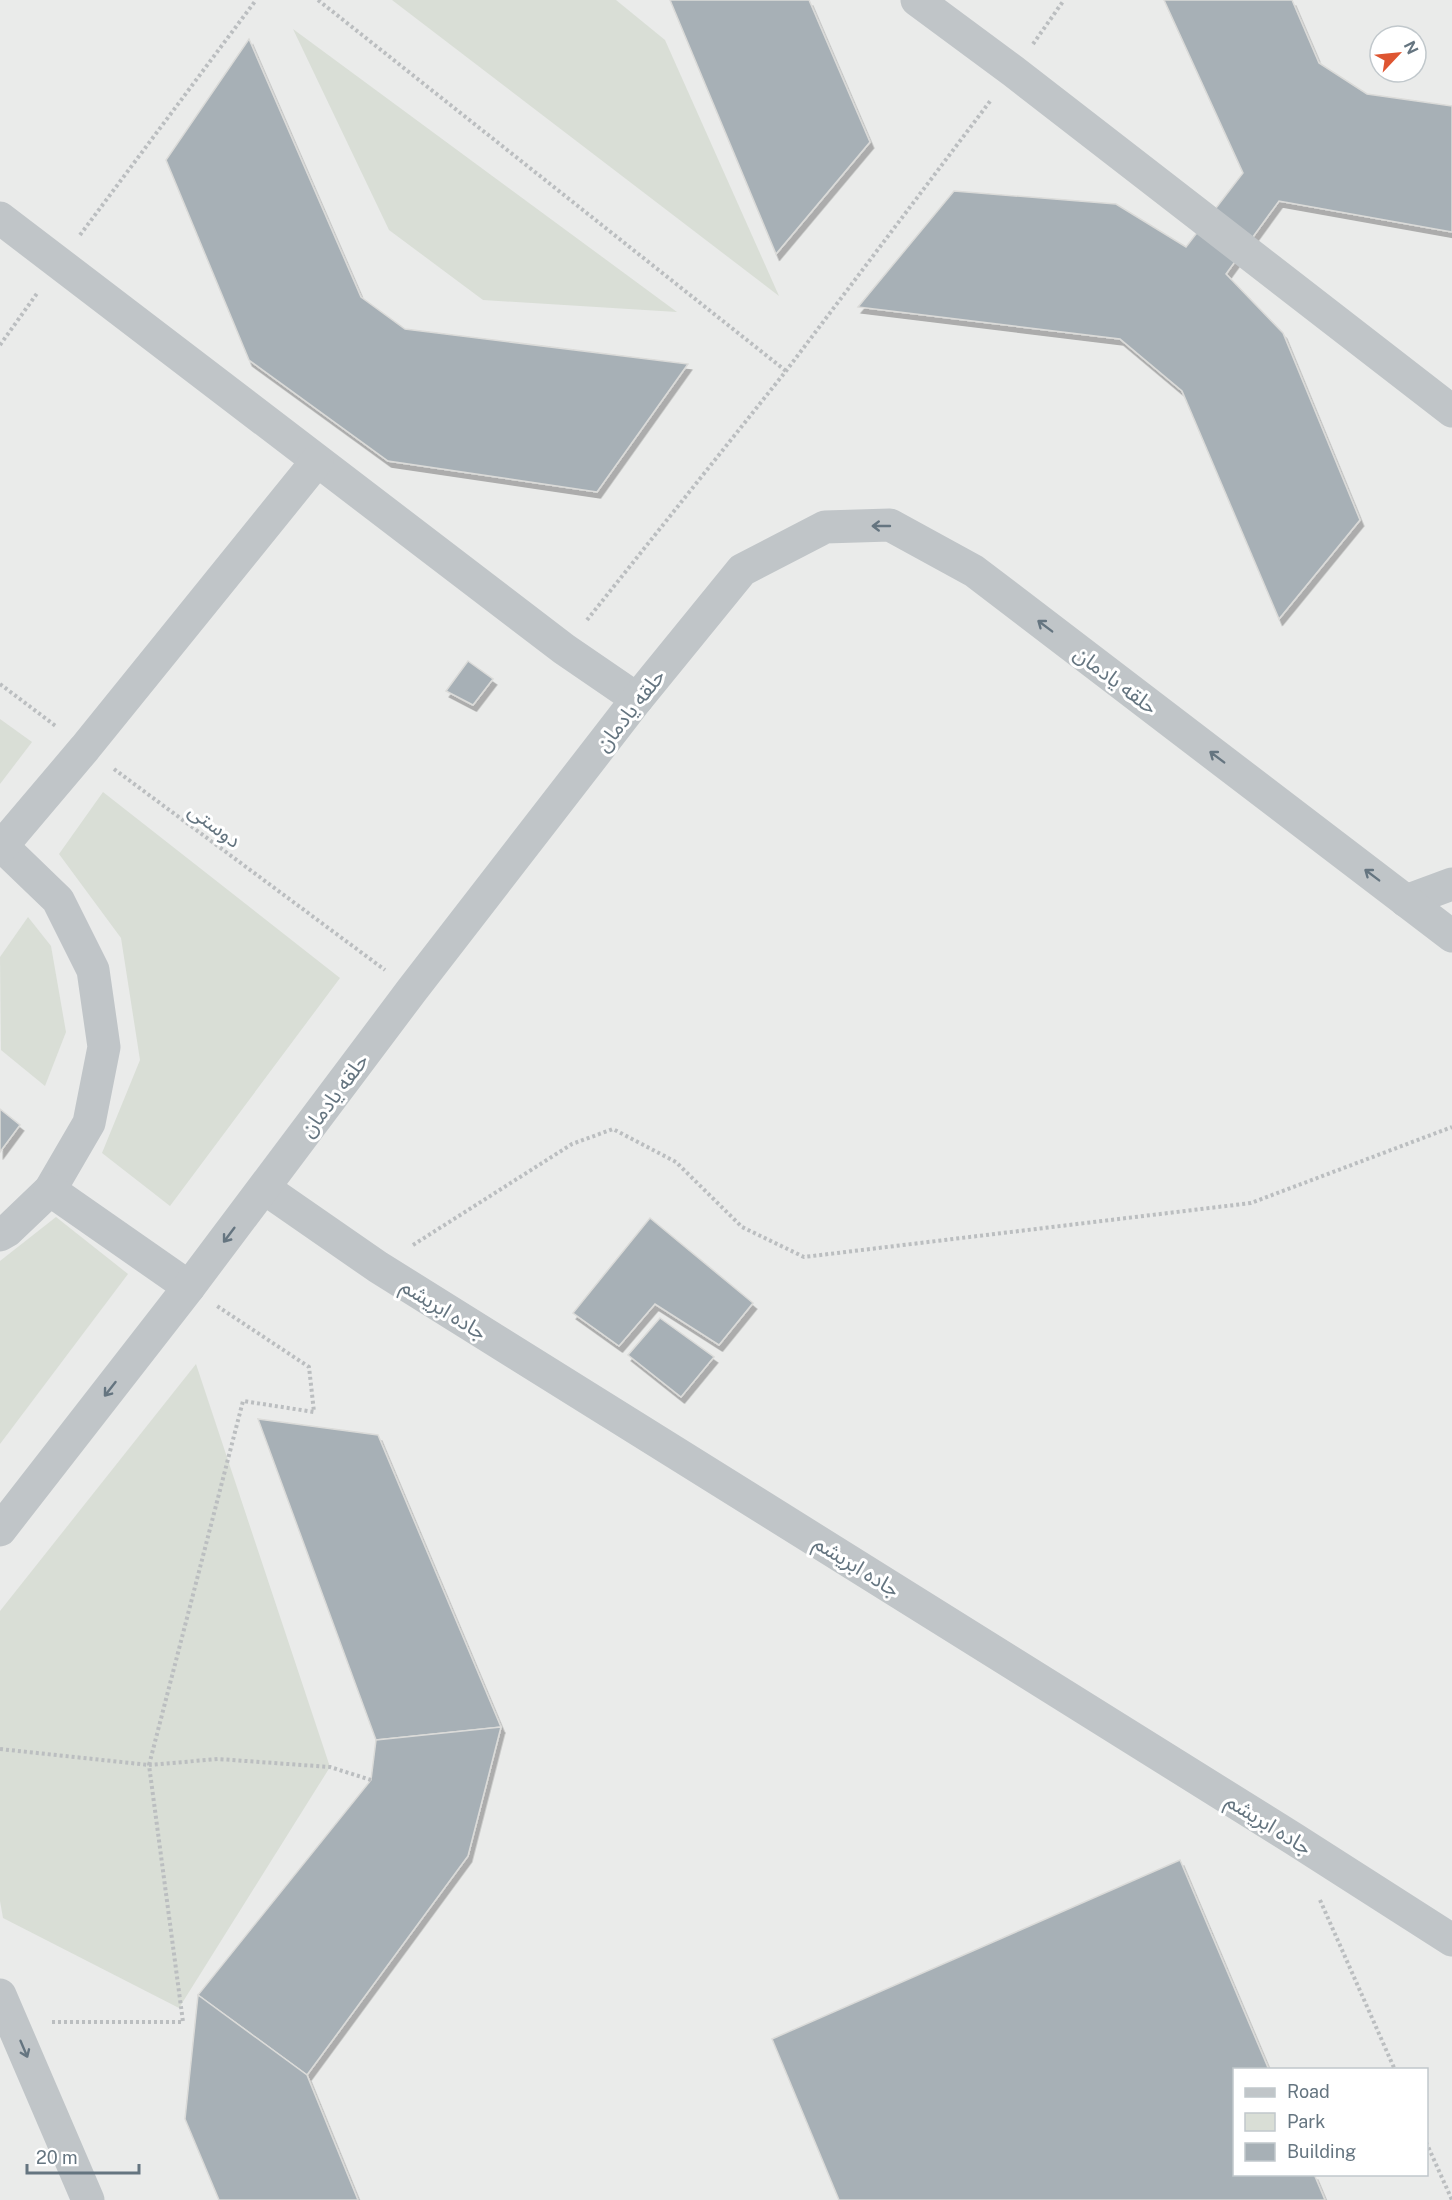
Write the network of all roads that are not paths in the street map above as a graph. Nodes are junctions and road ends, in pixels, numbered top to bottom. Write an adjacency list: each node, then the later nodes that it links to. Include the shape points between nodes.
1 (917, 0): 3 (street)
2 (0, 218): 4 (street)
3 (1452, 411)
4 (317, 461): 5 (street, via 564,649); 6 (street, via 85,748)
5 (637, 699): 8 (street, حلقه یادمان, one-way to 5, via 974,571 890,525 825,527 742,570); 10 (street, حلقه یادمان)
6 (1, 845): 11 (street, via 58,900 93,970 104,1047 89,1123)
7 (1452, 884): 8 (street)
8 (1406, 901): 9 (street, حلقه یادمان)
9 (1452, 936)
10 (264, 1188): 13 (street, حلقه یادمان, one-way to 13); 15 (street, جاده ابریشم, via 378,1267)
11 (50, 1190): 12 (street); 13 (street)
12 (0, 1235)
13 (189, 1287): 14 (street, حلقه یادمان, one-way to 14)
14 (0, 1530)
15 (1452, 1940)
16 (6, 2009): 17 (street, one-way to 17)
17 (88, 2200)

